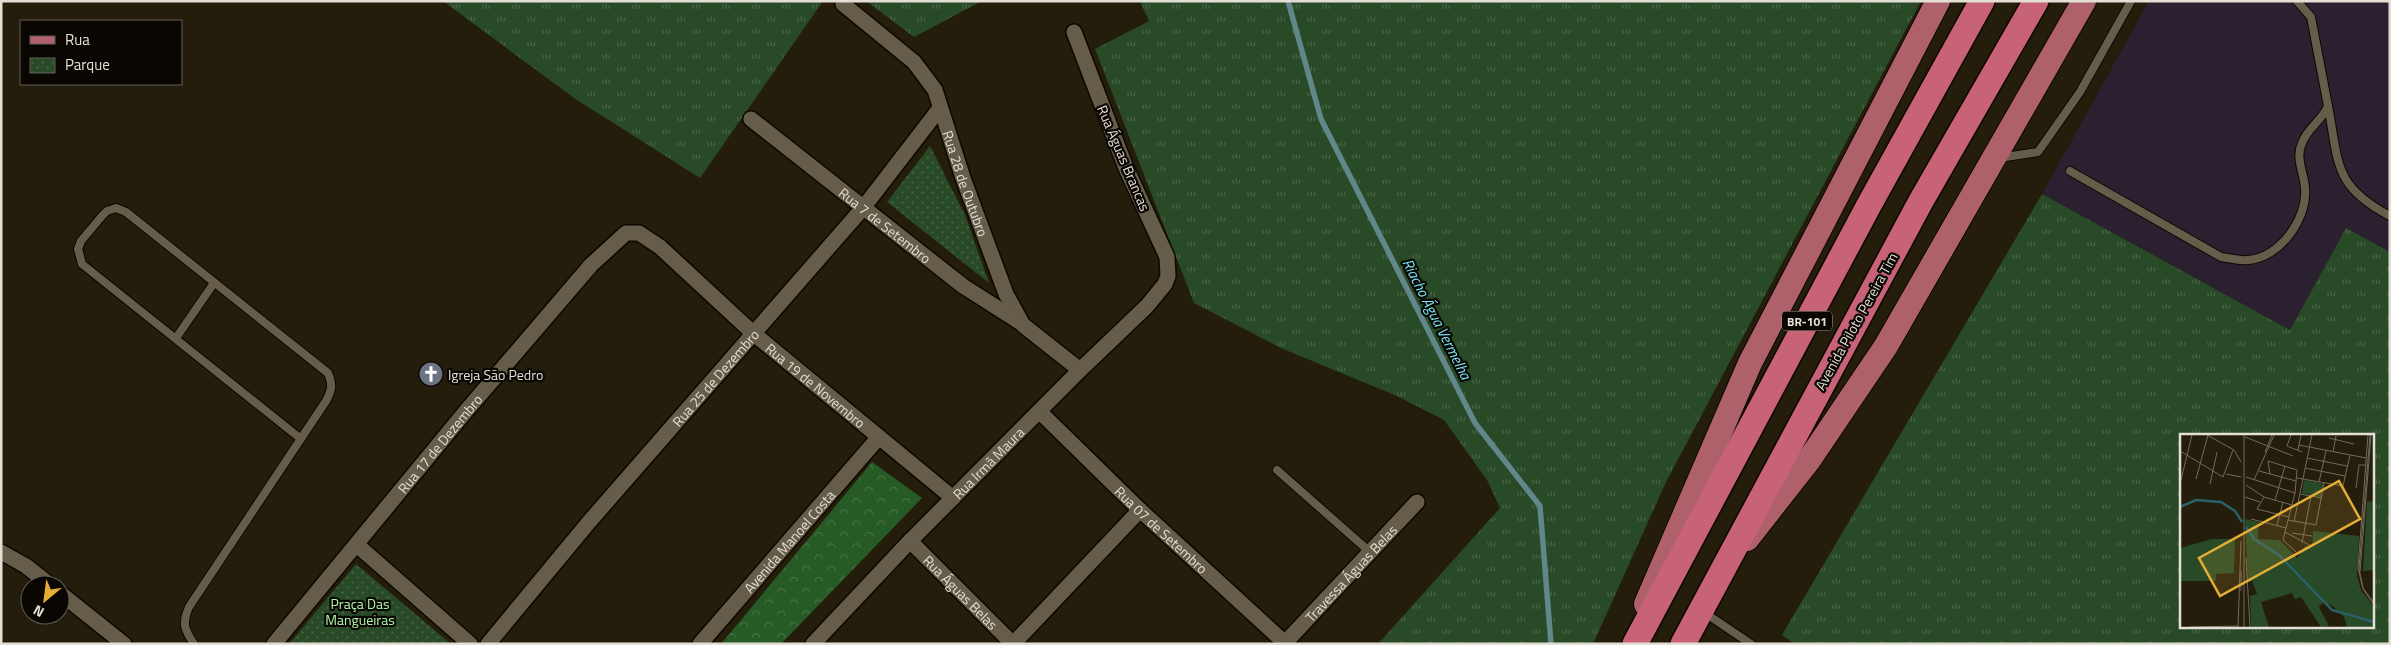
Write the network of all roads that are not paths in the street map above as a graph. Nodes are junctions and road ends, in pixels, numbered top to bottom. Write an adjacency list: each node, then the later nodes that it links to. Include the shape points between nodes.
1 (1938, 1): 47 (main road, via 1750,363)
2 (1982, 1): 48 (highway, BR-101, via 1869,205)
3 (2036, 1): 34 (highway, Avenida Piloto Pereira Tim / BR-101, via 1921,201)
4 (2084, 1): 12 (main road)
5 (2131, 1): 12 (lane, via 2080,92 2038,152)
6 (2297, 1): 9 (lane, via 2311,17)
7 (843, 4): 10 (street, Rua 28 de Outubro, via 914,62 935,90)
8 (1074, 32): 18 (street, Rua Águas Brancas, via 1126,168 1166,257 1169,268)
9 (2328, 106): 13 (lane, via 2324,117 2312,125 2301,144 2300,165 2305,188 2303,211 2289,235 2270,252 2249,260 2221,257); 15 (lane, via 2341,175 2356,195)
10 (940, 108): 14 (street, Rua 25 de Dezembro); 19 (street, Rua 28 de Outubro, via 1006,294)
11 (751, 119): 14 (street, Rua 7 de Setembro)
12 (1995, 159): 34 (main road, via 1880,354 1809,460)
13 (2070, 171)
14 (863, 208): 19 (street, Rua 7 de Setembro, via 963,286); 20 (street, Rua 25 de Dezembro)
15 (2390, 216)
16 (632, 231): 20 (street, Rua 19 de Novembro, via 660,247 679,263); 31 (street, Rua 17 de Dezembro, via 618,238 590,266)
17 (214, 283): 21 (lane); 21 (lane, via 121,210 107,211 81,241 78,249 82,264); 25 (lane, via 328,374 332,390)
18 (1165, 284): 22 (street, Rua Irmã Maura, via 1147,306)
19 (1023, 325): 22 (street, Rua 28 de Outubro)
20 (754, 334): 24 (street, Rua 19 de Novembro); 43 (street, Rua 25 de Dezembro)
21 (176, 338): 25 (lane)
22 (1080, 370): 23 (street, Rua Irmã Maura)
23 (1040, 412): 27 (street, Rua Irmã Maura); 29 (street, Rua 07 de Setembro)
24 (879, 437): 27 (street, Rua 19 de Novembro); 44 (street, Avenida Manoel Costa)
25 (301, 439): 40 (lane, via 189,607 184,629)
26 (1277, 470): 33 (lane)
27 (954, 498): 30 (street, Rua Irmã Maura)
28 (1417, 502): 33 (street, Travessa Águas Belas)
29 (1140, 510): 38 (street, Rua 07 de Setembro); 46 (street)
30 (910, 541): 45 (street, Rua Irmã Maura); 46 (street, Rua Águas Belas)
31 (357, 545): 41 (street, Rua 17 de Dezembro); 42 (street)
32 (1, 552): 35 (street)
33 (1370, 552): 38 (street, Travessa Águas Belas)
34 (1724, 570): 37 (highway, Avenida Piloto Pereira Tim / BR-101)
35 (37, 575)
36 (70, 601): 39 (street)
37 (1701, 610): 49 (highway, Avenida Piloto Pereira Tim / BR-101); 50 (lane)
38 (1280, 642)
39 (124, 644)
40 (194, 644)
41 (274, 644)
42 (470, 644)
43 (488, 644)
44 (700, 644)
45 (813, 644)
46 (1013, 644)
47 (1630, 644)
48 (1635, 644)
49 (1683, 644)
50 (1751, 644)

